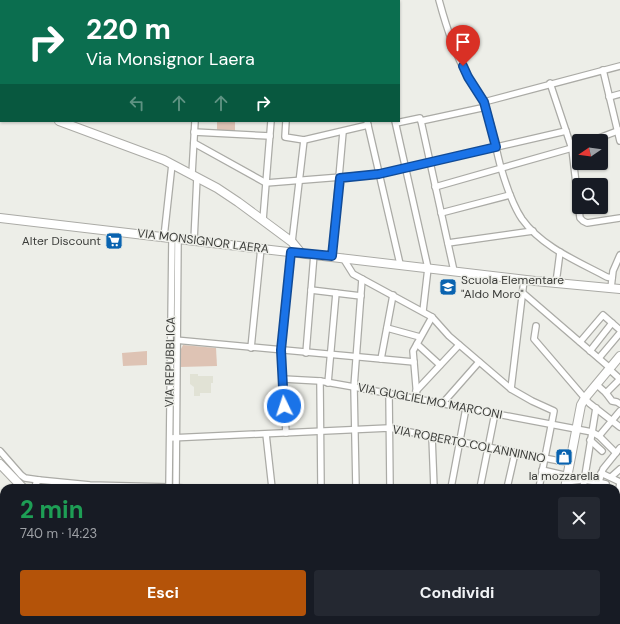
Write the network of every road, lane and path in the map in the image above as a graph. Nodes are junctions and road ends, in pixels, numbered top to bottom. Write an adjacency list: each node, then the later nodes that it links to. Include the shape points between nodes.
1 (447, 0): 2 (street)
2 (439, 1): 8 (street, via 463,66)
3 (620, 66): 4 (street)
4 (603, 70): 5 (street); 7 (street)
5 (550, 84): 8 (street); 18 (street)
6 (620, 94): 7 (street)
7 (609, 96): 17 (street)
8 (485, 104): 10 (street); 26 (street)
9 (400, 121): 10 (street, via 420,118)
10 (421, 121): 28 (street)
11 (62, 122): 29 (street)
12 (195, 122): 19 (street)
13 (271, 122): 22 (street)
14 (286, 122): 23 (street, via 285,137)
15 (396, 122): 30 (street)
16 (367, 123): 20 (street); 33 (street)
17 (619, 130): 21 (street); 24 (street)
18 (566, 131): 26 (street); 27 (street)
19 (194, 132): 22 (street); 25 (street)
20 (343, 132): 23 (street); 35 (street)
21 (608, 134)
22 (270, 136): 37 (street)
23 (304, 140): 36 (street)
24 (620, 141)
25 (194, 143): 34 (street); 37 (street)
26 (496, 147): 28 (street); 31 (street)
27 (572, 149): 31 (street)
28 (430, 162): 30 (street); 38 (street)
29 (172, 164): 34 (street); 45 (street)
30 (406, 168): 33 (street); 58 (street)
31 (501, 169): 38 (street); 39 (street)
32 (574, 170): 42 (street, via 580,218 587,222)
33 (379, 174): 35 (street); 57 (street)
34 (195, 175): 43 (street); 46 (street)
35 (340, 178): 36 (street); 55 (street)
36 (299, 182): 37 (street); 47 (street)
37 (266, 183): 43 (street)
38 (435, 187): 40 (street)
39 (510, 195): 40 (street); 44 (street, via 522,218)
40 (441, 213): 48 (street)
41 (0, 218): 45 (street, VIA MONSIGNOR LAERA)
42 (620, 218)
43 (262, 220): 47 (street)
44 (533, 231): 48 (street); 51 (street)
45 (171, 238): 46 (street, VIA MONSIGNOR LAERA); 78 (street, VIA REPUBBLICA); 79 (street, VIA REPUBBLICA)
46 (194, 241): 49 (street, VIA MONSIGNOR LAERA)
47 (292, 242): 52 (street)
48 (448, 243): 59 (street)
49 (261, 248): 50 (street, VIA MONSIGNOR LAERA); 83 (street)
50 (291, 252): 52 (street, VIA MONSIGNOR LAERA); 84 (street)
51 (560, 252): 60 (street); 63 (street)
52 (301, 253): 53 (street, VIA MONSIGNOR LAERA)
53 (314, 254): 55 (street, VIA MONSIGNOR LAERA); 65 (street)
54 (620, 255): 60 (street)
55 (332, 256): 56 (street, VIA MONSIGNOR LAERA)
56 (343, 258): 57 (street, VIA MONSIGNOR LAERA); 61 (street, via 353,274)
57 (400, 264): 58 (street, VIA MONSIGNOR LAERA)
58 (428, 268): 59 (street, VIA MONSIGNOR LAERA); 70 (street)
59 (454, 271): 62 (street, VIA MONSIGNOR LAERA)
60 (612, 278): 64 (street)
61 (362, 279): 68 (street); 69 (street)
62 (524, 280): 63 (street, VIA MONSIGNOR LAERA); 67 (street)
63 (556, 283): 64 (street, VIA MONSIGNOR LAERA)
64 (616, 289)
65 (311, 290): 66 (street); 86 (street)
66 (336, 293): 69 (street); 87 (street)
67 (523, 293): 80 (street); 102 (street)
68 (393, 295): 70 (street); 74 (street)
69 (361, 296): 89 (street)
70 (423, 311): 71 (street)
71 (432, 317): 77 (street); 82 (street)
72 (612, 323): 75 (street); 80 (street, via 602,315); 85 (street)
73 (536, 326): 107 (street, via 534,339)
74 (387, 328): 77 (street); 91 (street)
75 (620, 330)
76 (620, 333): 90 (street)
77 (420, 337): 81 (street)
78 (171, 340): 79 (street); 126 (street, VIA REPUBBLICA)
79 (177, 341): 83 (street); 127 (street, VIA REPUBBLICA)
80 (580, 342): 85 (street)
81 (417, 344): 92 (street, via 413,351); 94 (street)
82 (459, 345): 93 (street); 94 (street)
83 (252, 348): 84 (street)
84 (281, 350): 86 (street); 97 (street)
85 (590, 351): 90 (street)
86 (306, 353): 87 (street)
87 (331, 355): 89 (street); 99 (street)
88 (620, 356): 95 (street)
89 (355, 357): 91 (street); 101 (street)
90 (599, 358): 95 (street)
91 (382, 359): 92 (street)
92 (414, 362): 103 (street)
93 (479, 362): 102 (street); 109 (street)
94 (440, 366): 103 (street)
95 (610, 368): 96 (street); 100 (street)
96 (620, 379): 105 (street)
97 (283, 380): 98 (street, VIA GUGLIELMO MARCONI); 122 (street)
98 (320, 382): 99 (street, VIA GUGLIELMO MARCONI); 120 (street)
99 (328, 383): 101 (street, VIA GUGLIELMO MARCONI)
100 (596, 384): 105 (street); 107 (street)
101 (354, 387): 104 (street, VIA GUGLIELMO MARCONI); 119 (street)
102 (511, 389): 115 (street, via 554,411)
103 (416, 392): 106 (street)
104 (389, 393): 106 (street, VIA GUGLIELMO MARCONI); 117 (street)
105 (606, 393): 108 (street, via 612,401)
106 (417, 398): 109 (street, VIA GUGLIELMO MARCONI)
107 (585, 398): 111 (street); 118 (street, via 581,405)
108 (619, 401)
109 (442, 404): 110 (street, VIA GUGLIELMO MARCONI)
110 (466, 408): 112 (street, VIA GUGLIELMO MARCONI); 129 (street)
111 (596, 408): 114 (street); 121 (street)
112 (495, 413): 115 (street, VIA GUGLIELMO MARCONI); 130 (street)
113 (619, 413): 114 (street)
114 (611, 421): 116 (street); 124 (street)
115 (552, 424): 118 (street, VIA GUGLIELMO MARCONI); 135 (street)
116 (620, 427)
117 (389, 428): 119 (street, VIA ROBERTO COLANNINNO); 125 (street, VIA ROBERTO COLANNINNO); 156 (street)
118 (577, 429): 121 (street, VIA GUGLIELMO MARCONI); 137 (street)
119 (355, 430): 120 (street, VIA ROBERTO COLANNINNO); 155 (street)
120 (320, 431): 122 (street, VIA ROBERTO COLANNINNO); 154 (street)
121 (592, 432): 124 (street); 128 (street)
122 (286, 433): 123 (street, VIA ROBERTO COLANNINNO)
123 (266, 434): 127 (street, VIA ROBERTO COLANNINNO); 153 (street)
124 (598, 436): 131 (street)
125 (432, 437): 129 (street, VIA ROBERTO COLANNINNO); 157 (street)
126 (170, 438): 127 (street, VIA ROBERTO COLANNINNO); 151 (street, VIA REPUBBLICA)
127 (176, 438): 152 (street, VIA REPUBBLICA)
128 (590, 440): 133 (street); 136 (street)
129 (460, 442): 130 (street, VIA ROBERTO COLANNINNO); 158 (street)
130 (488, 448): 134 (street, VIA ROBERTO COLANNINNO); 159 (street)
131 (618, 450): 142 (street)
132 (0, 451): 144 (street, via 25,478)
133 (602, 451)
134 (515, 453): 135 (street, VIA ROBERTO COLANNINNO); 160 (street)
135 (545, 458): 137 (street, VIA ROBERTO COLANNINNO); 141 (street)
136 (586, 462): 139 (street); 145 (street)
137 (570, 463): 162 (street)
138 (0, 464): 148 (street)
139 (593, 465)
140 (620, 469): 143 (street)
141 (542, 470): 161 (street); 162 (street)
142 (601, 473): 143 (street); 146 (street)
143 (611, 478): 147 (street)
144 (39, 480): 149 (street); 150 (street)
145 (583, 480): 146 (street); 162 (street); 163 (street)
146 (598, 482): 164 (street)
147 (620, 482)
148 (19, 484)
149 (36, 484)
150 (80, 484)
151 (169, 484)
152 (176, 484)
153 (272, 484)
154 (321, 484)
155 (356, 484)
156 (390, 484)
157 (434, 484)
158 (452, 484)
159 (481, 484)
160 (508, 484)
161 (540, 484)
162 (566, 484)
163 (583, 484)
164 (606, 484)

